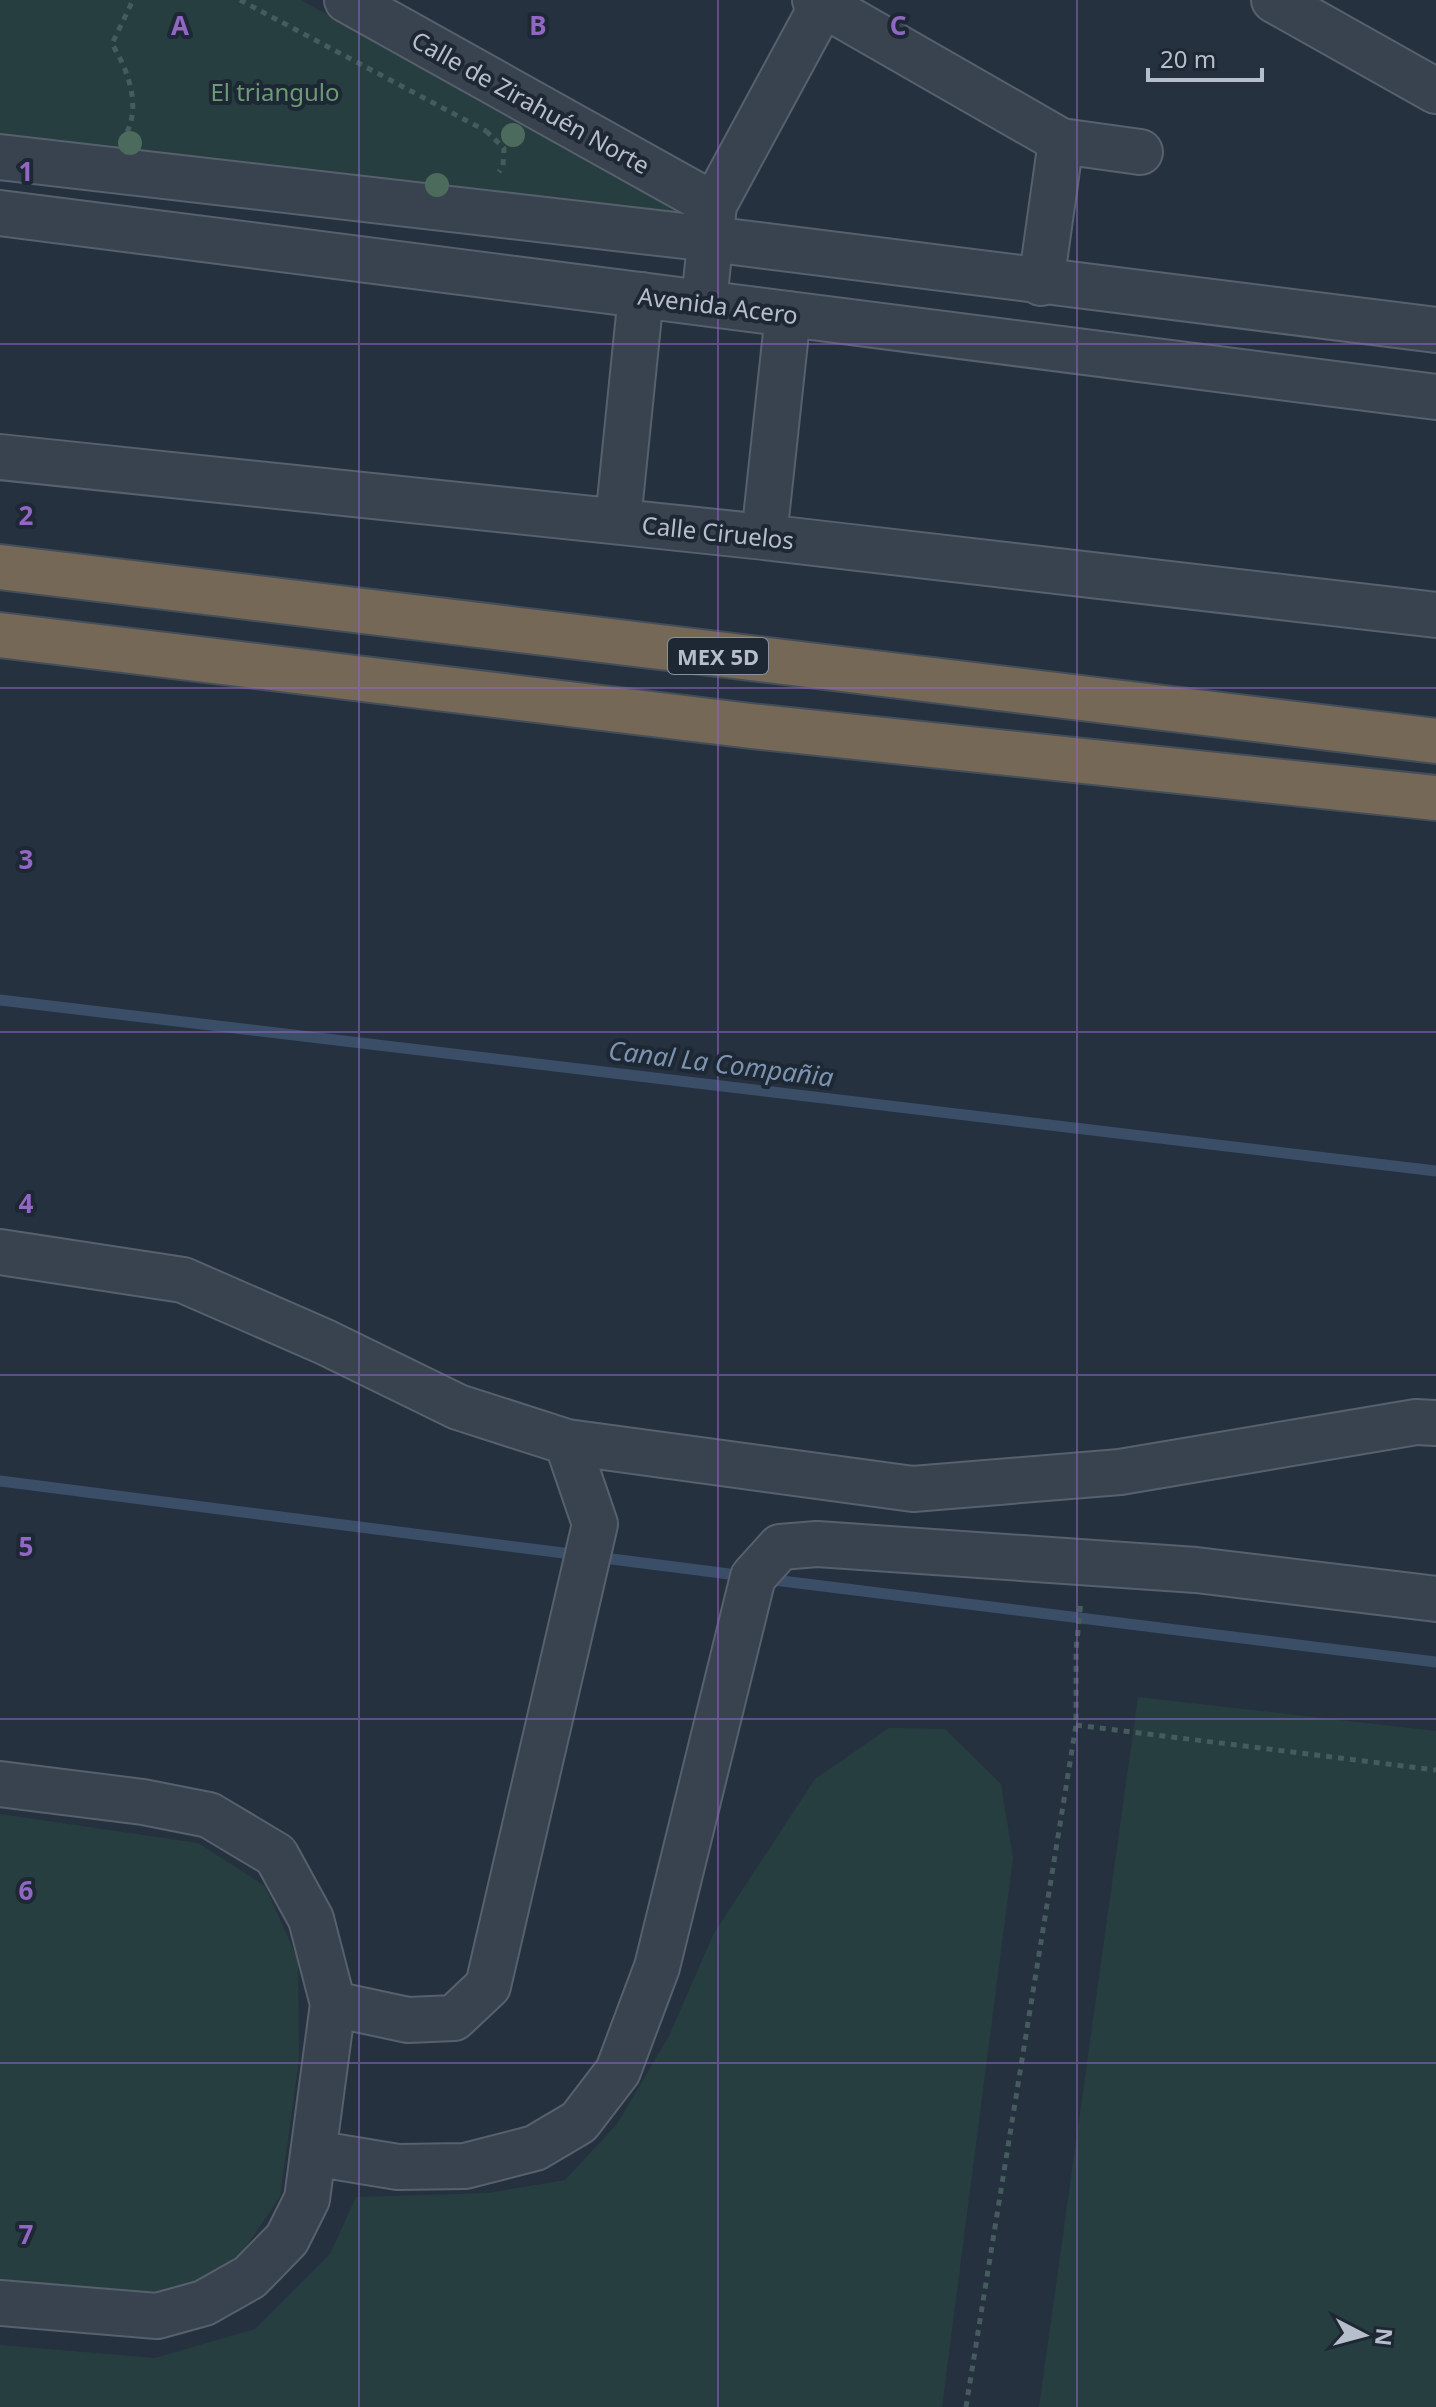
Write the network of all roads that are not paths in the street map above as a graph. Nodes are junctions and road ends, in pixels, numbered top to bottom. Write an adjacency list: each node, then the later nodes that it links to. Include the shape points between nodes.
1 (347, 0): 9 (street, Calle de Zirahuén Norte)
2 (1274, 0): 4 (street)
3 (821, 1): 5 (street); 9 (street)
4 (1436, 91)
5 (1061, 141): 6 (street); 10 (street)
6 (1140, 152)
7 (0, 157): 9 (street)
8 (0, 213): 11 (street, Avenida Acero)
9 (712, 222): 10 (street); 12 (street)
10 (1041, 283): 14 (street)
11 (641, 295): 12 (street, Avenida Acero); 17 (street)
12 (704, 302): 13 (street, Avenida Acero)
13 (788, 314): 15 (street, Avenida Acero); 18 (street)
14 (1436, 330)
15 (1436, 397)
16 (0, 457): 17 (street, Calle Ciruelos)
17 (618, 521): 18 (street, Calle Ciruelos)
18 (764, 537): 20 (street, Calle Ciruelos)
19 (0, 567): 22 (highway, MEX 5D)
20 (1436, 615)
21 (0, 635): 23 (highway, via 751,726)
22 (1436, 741)
23 (1436, 798)
24 (0, 1252): 26 (street, via 183,1280 458,1407)
25 (1436, 1423): 26 (street, via 1416,1422 1120,1472 913,1489)
26 (567, 1442): 29 (street, via 595,1524 488,1986 454,2018 408,2020)
27 (1436, 1599): 30 (street, via 1196,1570 817,1544 780,1547 753,1577 657,1967 618,2071 579,2122 535,2148 465,2166 398,2167)
28 (0, 1784): 29 (street, via 209,1815 276,1855 311,1919)
29 (333, 2004): 30 (street)
30 (313, 2153): 31 (street, via 307,2199 287,2239 250,2277 204,2303 157,2316)
31 (0, 2303)

